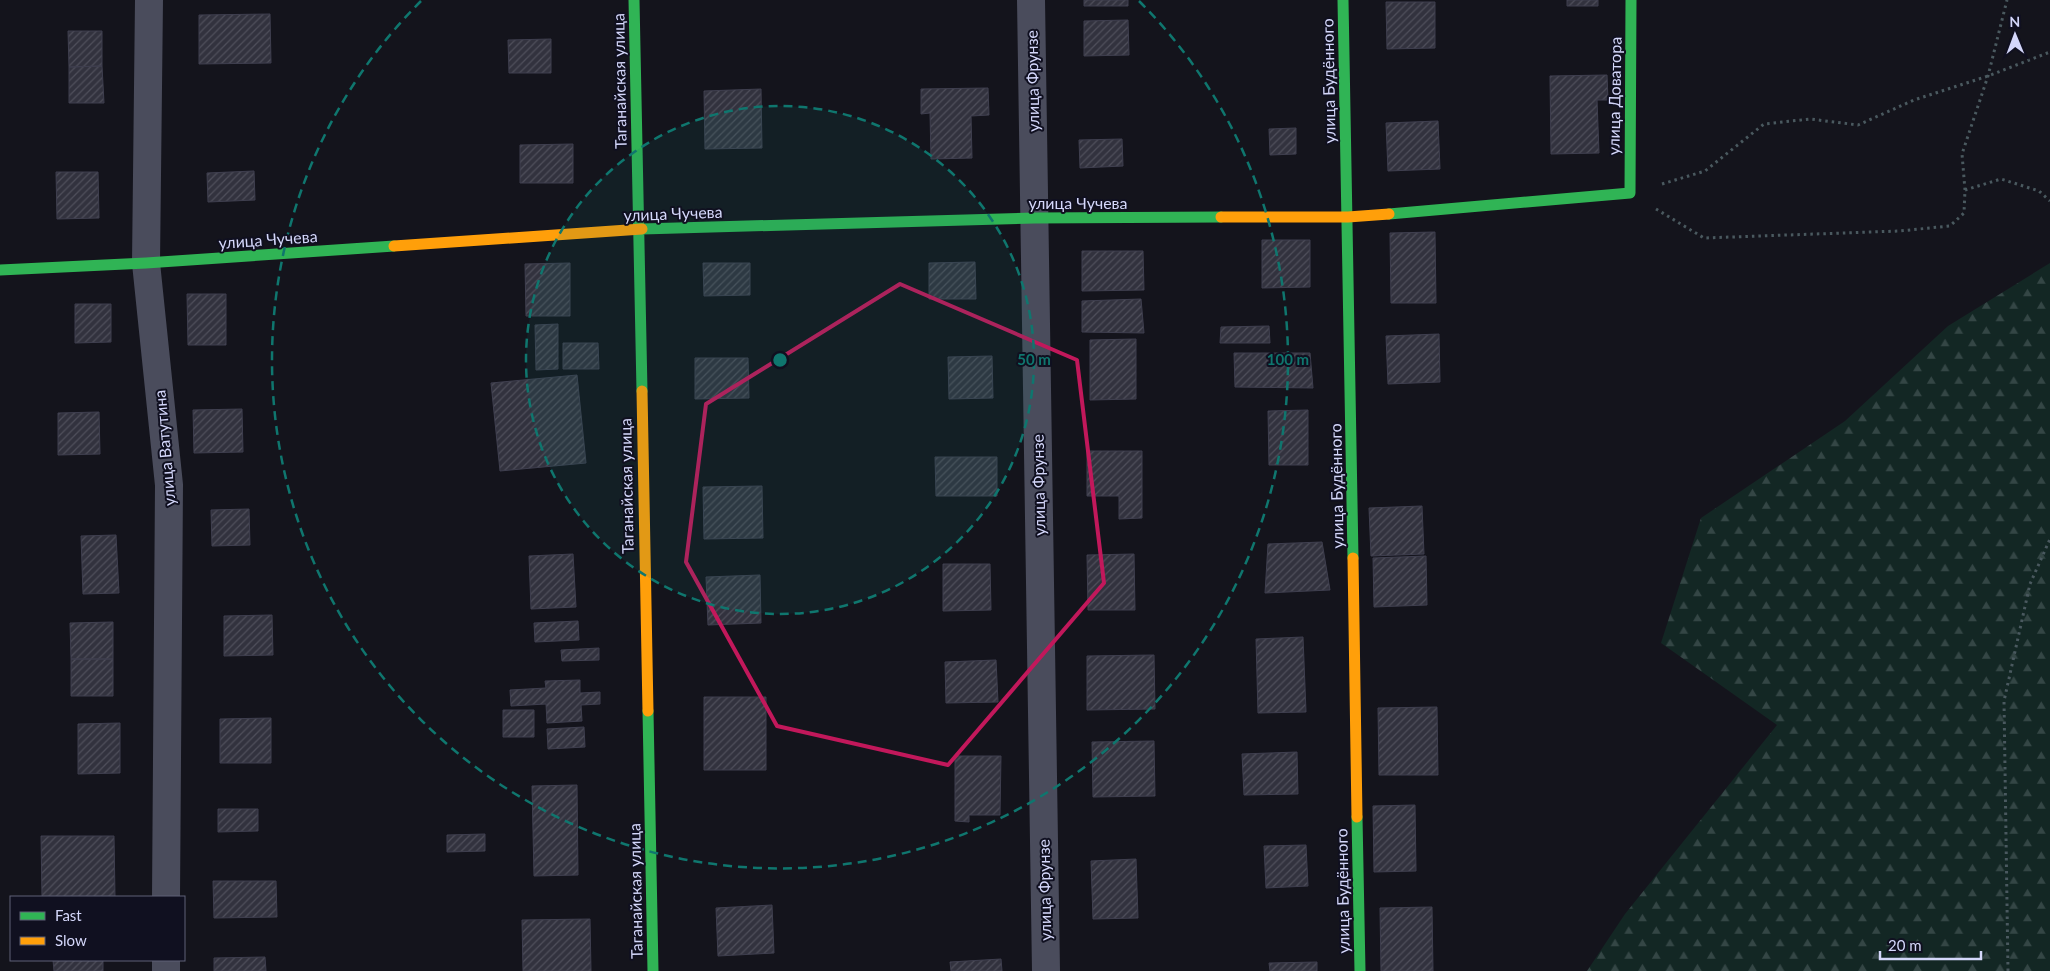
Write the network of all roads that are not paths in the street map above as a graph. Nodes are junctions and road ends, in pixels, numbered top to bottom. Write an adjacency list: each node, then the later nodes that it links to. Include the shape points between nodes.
1 (149, 0): 10 (street, улица Ватутина)
2 (634, 0): 9 (street, Таганайская улица)
3 (1031, 0): 8 (street, улица Фрунзе)
4 (1343, 0): 7 (street, улица Будённого)
5 (1632, 0): 6 (street, улица Доватора)
6 (1630, 193): 7 (street, улица Чучева)
7 (1348, 217): 8 (street, улица Чучева); 15 (street, улица Будённого)
8 (1034, 218): 9 (street, улица Чучева); 14 (street, улица Фрунзе)
9 (637, 230): 10 (street, улица Чучева); 13 (street, Таганайская улица)
10 (146, 264): 11 (street, улица Чучева); 12 (street, улица Ватутина, via 170,485)
11 (0, 270)
12 (166, 896)
13 (653, 971)
14 (1046, 971)
15 (1360, 971)

